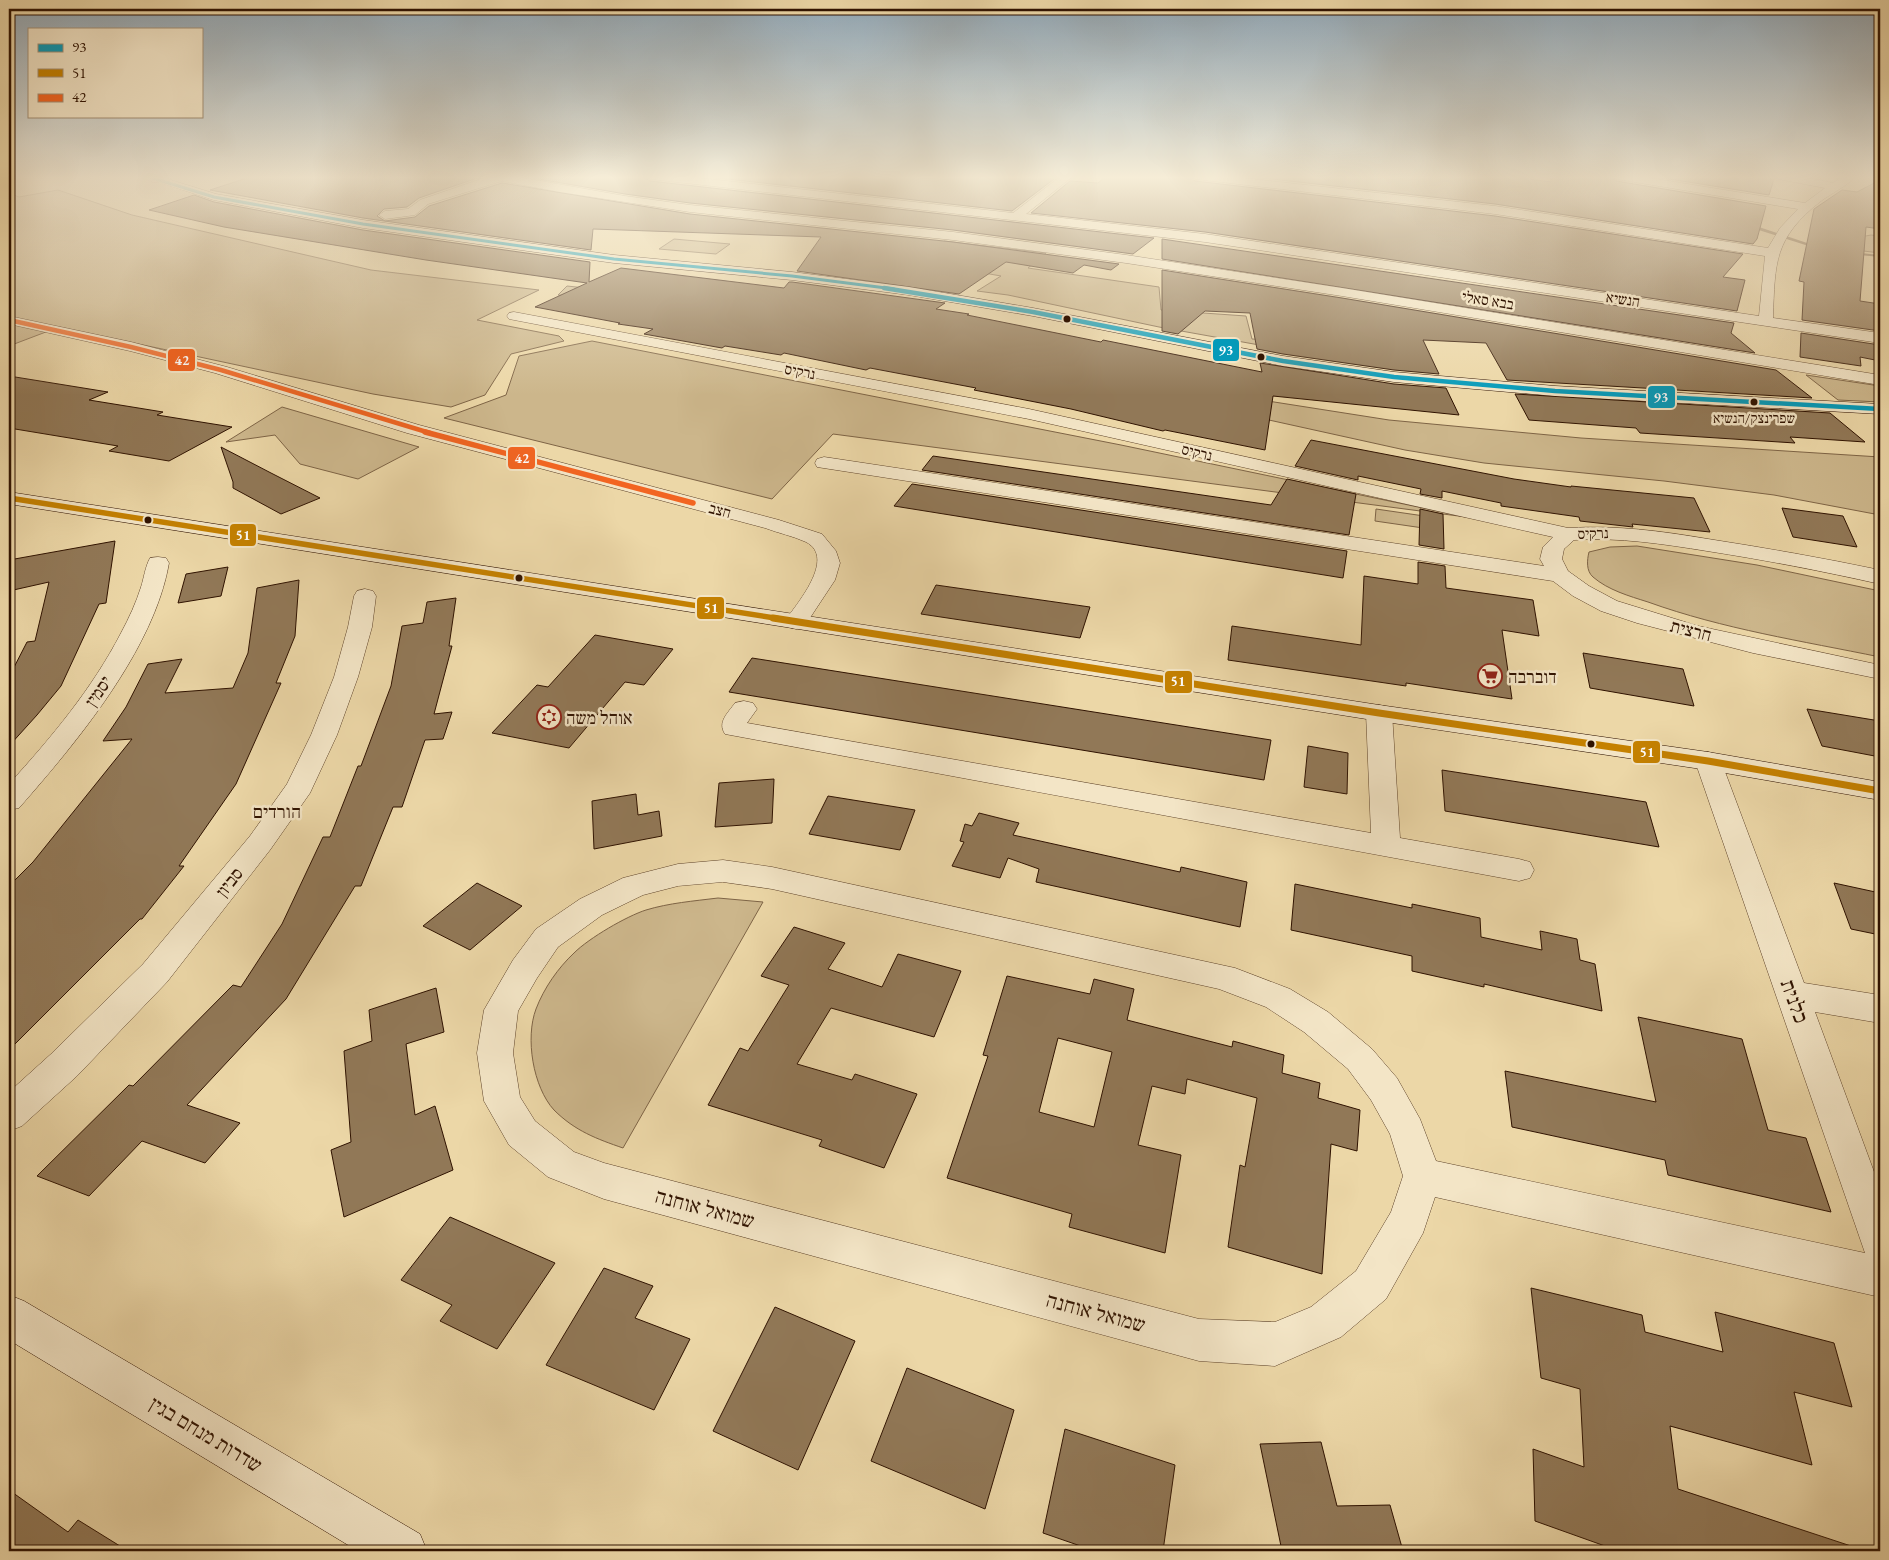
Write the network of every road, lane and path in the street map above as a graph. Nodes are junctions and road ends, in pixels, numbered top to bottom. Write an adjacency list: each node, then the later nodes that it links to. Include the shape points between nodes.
1 (539, 249): 12 (street, via 900,290 1033,312 1283,361 1394,377 1555,391)
2 (1050, 249): 11 (street, בבא סאלי)
3 (1276, 249): 9 (street, הנשיא)
4 (1745, 249): 6 (street)
5 (1774, 249): 6 (street)
6 (1772, 253): 9 (street)
7 (514, 316): 15 (street, נרקיס, via 1029,414)
8 (9, 320): 20 (street, חצב, via 222,370 413,429 815,538 829,563 824,580)
9 (1766, 320): 10 (street, הנשיא)
10 (1880, 338)
11 (1880, 380)
12 (1880, 409)
13 (824, 463): 17 (street)
14 (9, 498): 20 (street)
15 (1568, 534): 17 (street, via 1554,546 1551,559); 18 (street, נרקיס, via 1601,531 1650,536)
16 (158, 563): 26 (street, יסמין, via 155,583 112,671 78,720)
17 (1559, 576): 21 (street, חרצית, via 1609,606 1645,618 1753,646)
18 (1880, 577)
19 (365, 596): 31 (street, סביון, via 346,677 300,787 260,844 155,973 64,1065)
20 (796, 622): 23 (street)
21 (1880, 672)
22 (744, 709): 27 (street, via 734,728)
23 (1379, 712): 24 (street); 27 (street)
24 (1708, 761): 25 (street); 29 (street, כלנית)
25 (1880, 791)
26 (9, 801)
27 (1386, 846): 28 (street)
28 (1519, 870)
29 (1792, 995): 30 (street); 33 (street, כלנית)
30 (1880, 1009)
31 (9, 1115)
32 (1422, 1176): 32 (street, שמואל אוחנה, via 1407,1131 1384,1090 1360,1059 1316,1022 1278,998 1223,976 748,874 700,872 634,886 592,907 547,938 502,1010 494,1053 502,1101 522,1133 561,1165 604,1181 1199,1340 1275,1344 1326,1322 1371,1285 1410,1220); 34 (street)
33 (1880, 1242)
34 (1880, 1277)
35 (9, 1316): 36 (street, שדרות מנחם בגין)
36 (403, 1551)

